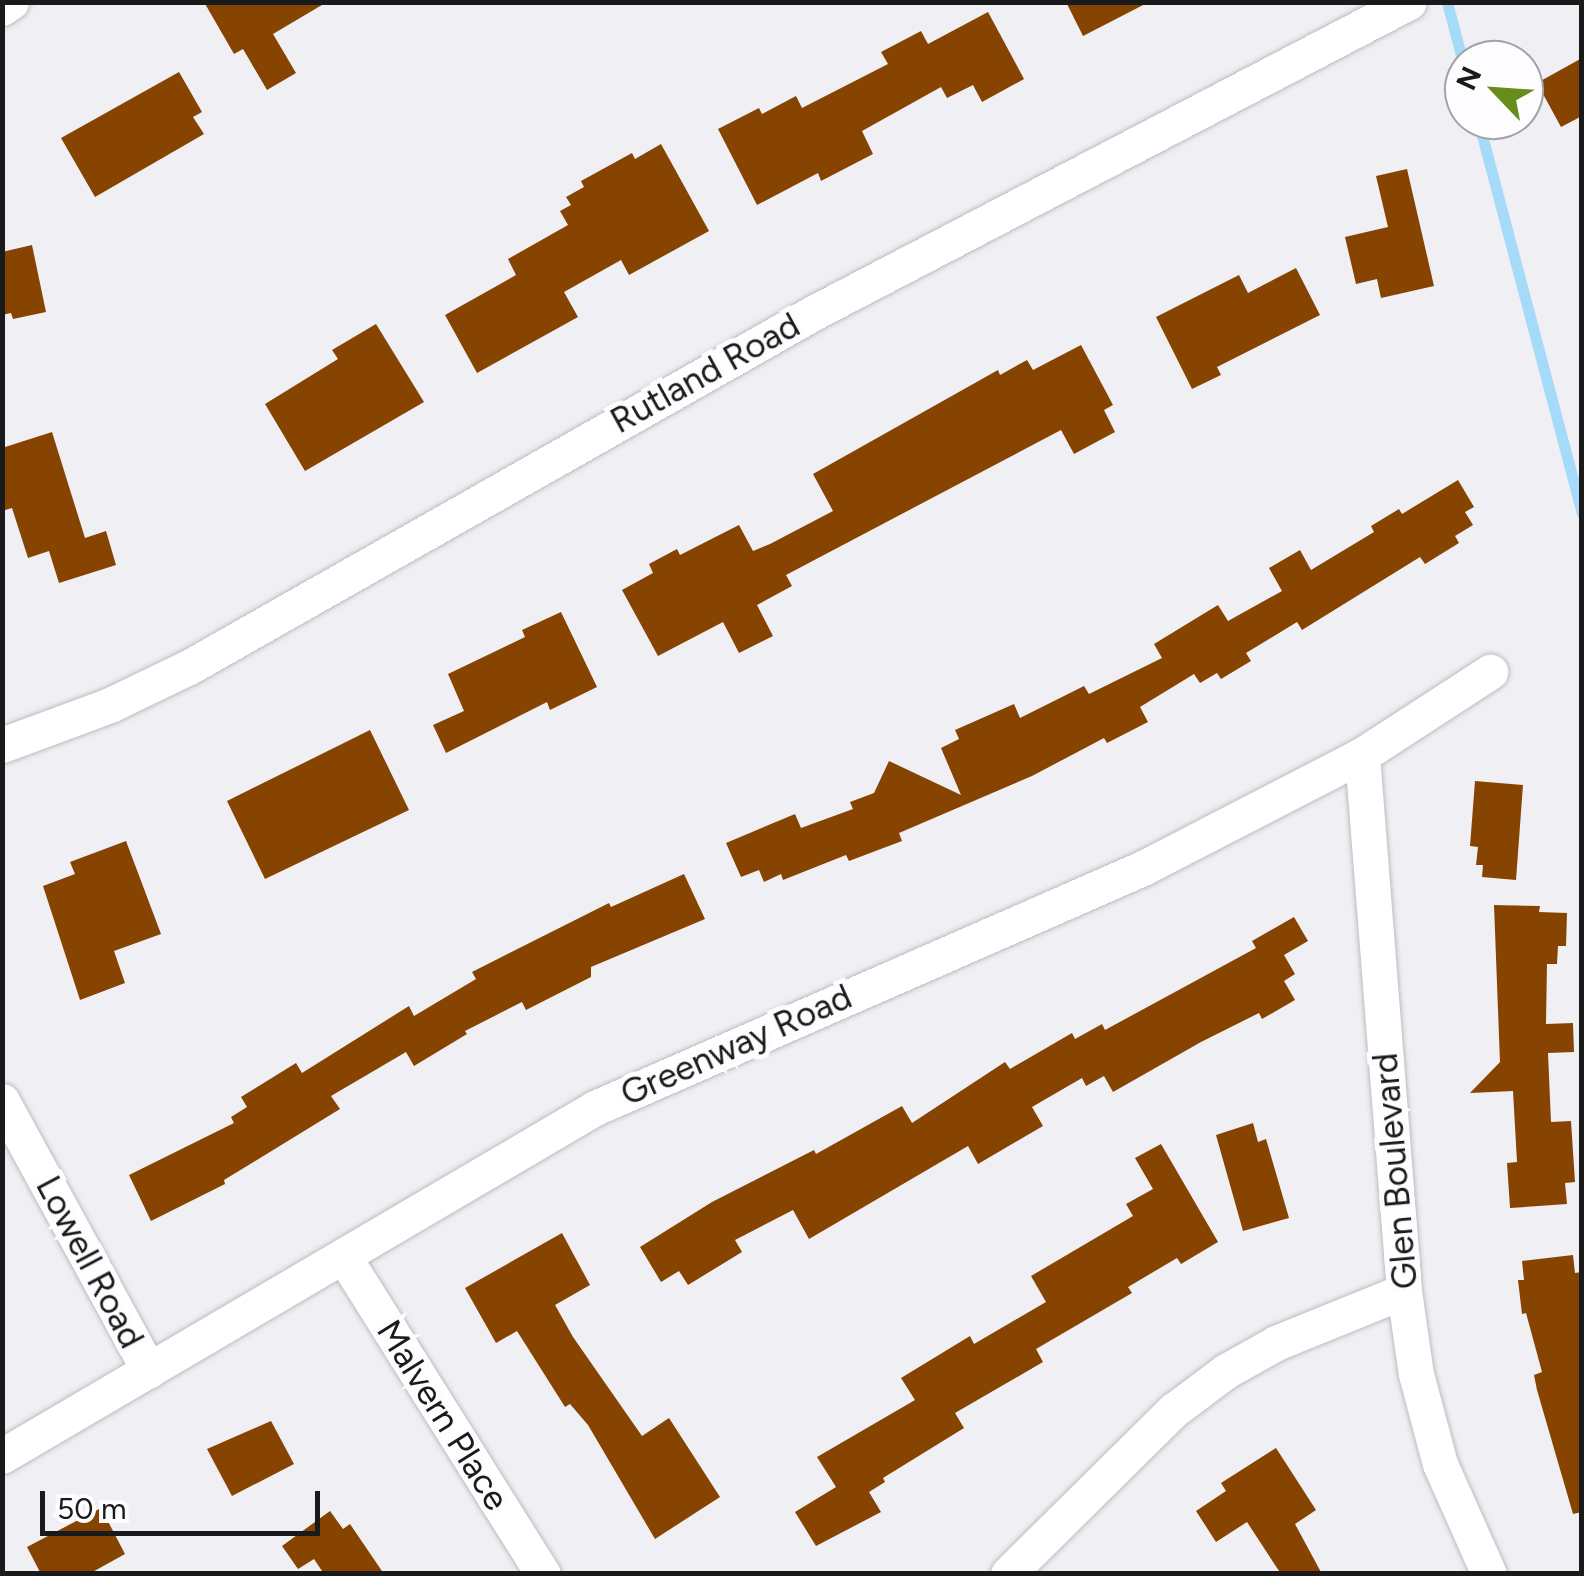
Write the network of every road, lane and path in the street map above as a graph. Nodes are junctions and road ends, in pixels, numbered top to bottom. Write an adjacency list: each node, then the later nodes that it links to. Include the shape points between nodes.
1 (11, 2): 3 (street)
2 (1408, 2): 5 (street, Rutland Road, via 815,312 189,668)
3 (2, 8)
4 (1490, 672): 6 (street, Greenway Road)
5 (2, 745)
6 (1362, 755): 8 (street, Greenway Road, via 1143,868 596,1108); 9 (street, Glen Boulevard)
7 (2, 1100): 10 (street, Lowell Road)
8 (344, 1256): 10 (street, Greenway Road); 12 (street, Malvern Place)
9 (1404, 1291): 13 (street, via 1226,1371 1174,1410); 14 (street, Glen Boulevard, via 1416,1374 1440,1464)
10 (149, 1371): 11 (street, Greenway Road)
11 (2, 1456)
12 (543, 1574)
13 (1008, 1574)
14 (1489, 1574)

